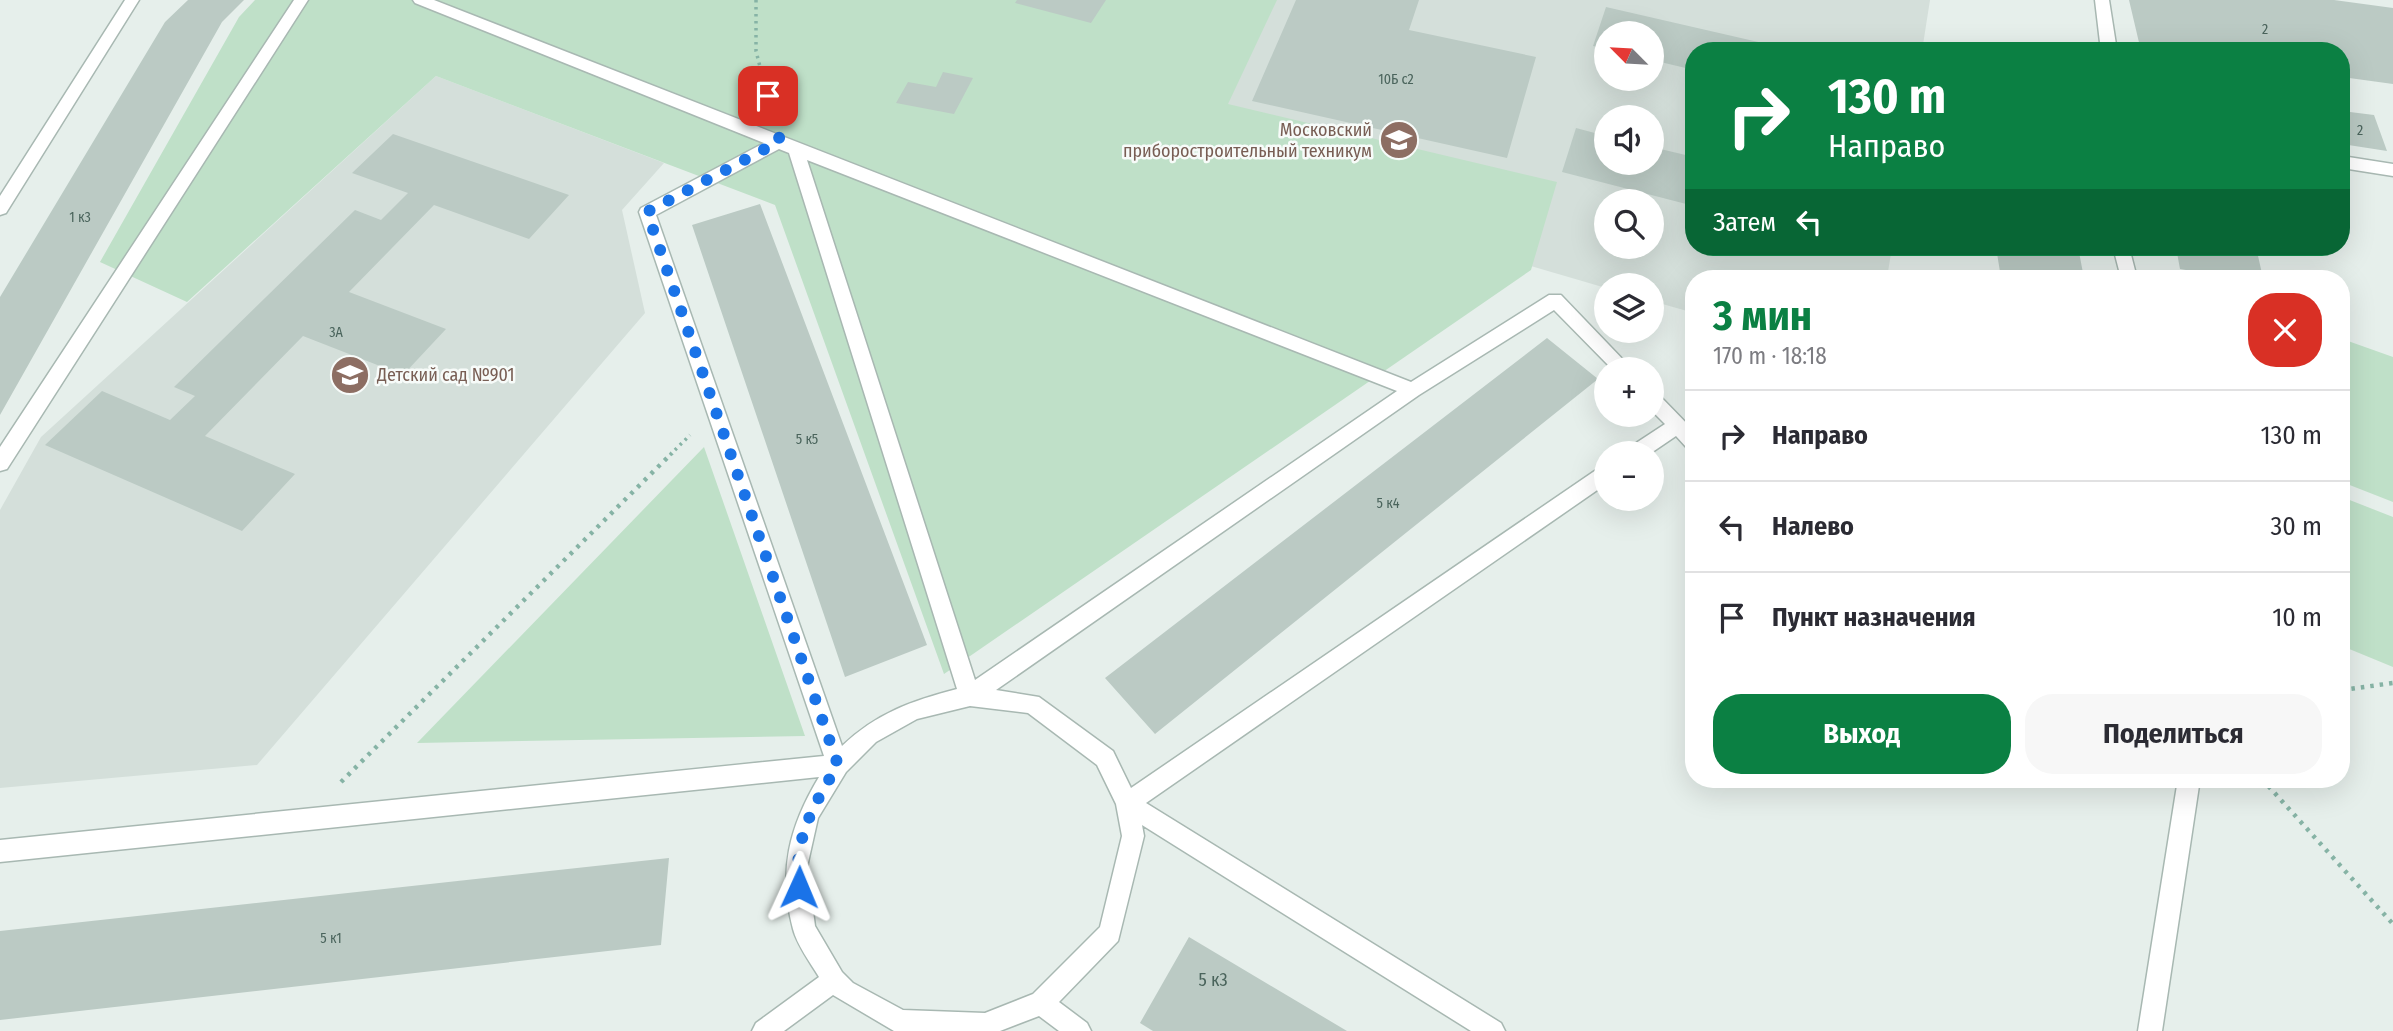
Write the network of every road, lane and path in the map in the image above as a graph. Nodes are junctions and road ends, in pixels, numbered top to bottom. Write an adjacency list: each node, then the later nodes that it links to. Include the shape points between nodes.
1 (132, 0): 10 (lane)
2 (301, 0): 18 (lane)
3 (420, 0): 7 (lane)
4 (756, 0): 7 (path, via 756,51)
5 (2102, 0): 6 (lane)
6 (2108, 42)
7 (788, 145): 12 (lane); 13 (lane, via 647,212); 22 (lane)
8 (2350, 163): 9 (lane)
9 (2393, 170)
10 (0, 209)
11 (1611, 357): 12 (lane, via 1555,300)
12 (1413, 390): 22 (lane)
13 (716, 409): 23 (lane); 27 (path)
14 (1664, 411): 15 (lane)
15 (1678, 425): 16 (lane); 17 (lane)
16 (1685, 433)
17 (1655, 441)
18 (0, 463)
19 (1594, 482): 26 (lane)
20 (2393, 683): 21 (path)
21 (2350, 689)
22 (970, 696): 23 (lane, via 913,710 869,735); 26 (lane, via 1032,704 1105,758)
23 (838, 765): 27 (lane); 30 (lane, via 808,815 796,867 804,929)
24 (2188, 788): 36 (lane)
25 (2270, 788): 29 (path)
26 (1127, 803): 31 (lane, via 1133,835 1110,933); 35 (lane)
27 (304, 820): 28 (lane)
28 (0, 851)
29 (2393, 924)
30 (834, 980): 32 (lane, via 901,1022); 33 (lane)
31 (1041, 1003): 32 (lane); 34 (lane)
32 (984, 1028)
33 (764, 1031)
34 (1079, 1031)
35 (1493, 1031)
36 (2150, 1031)

